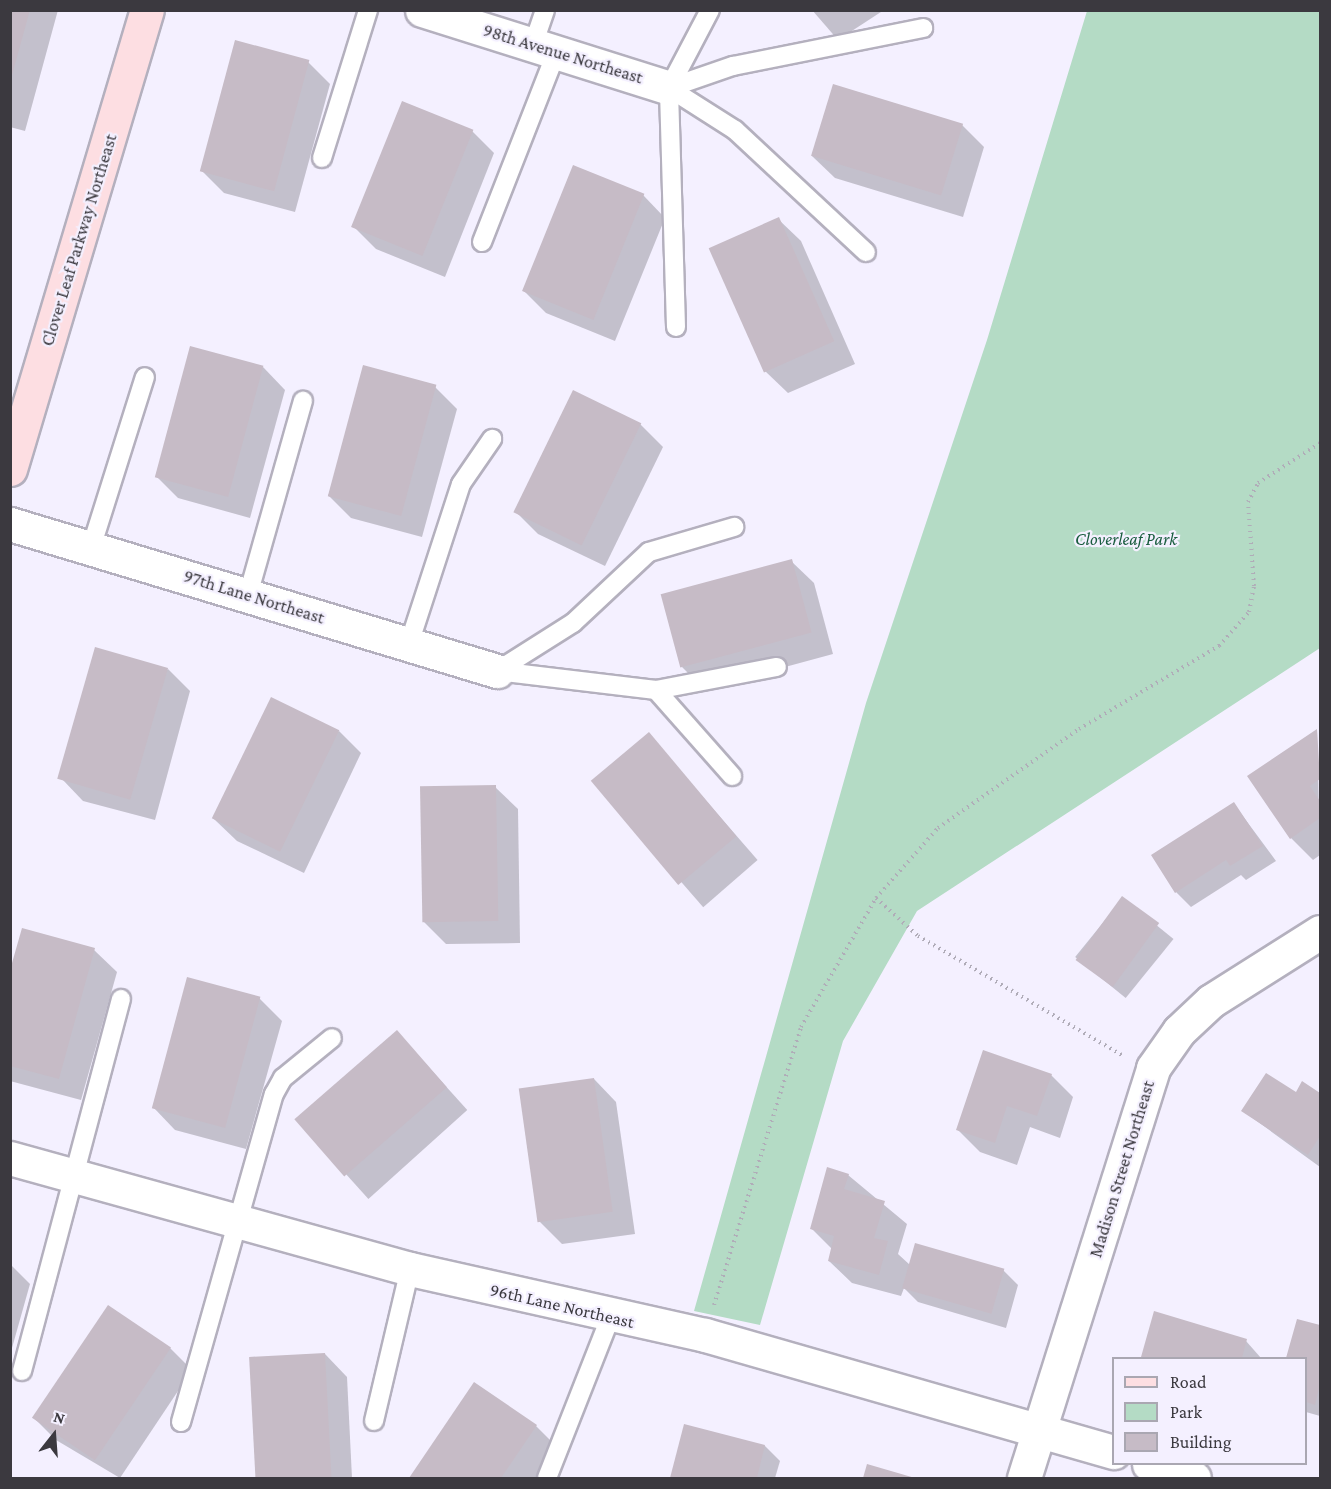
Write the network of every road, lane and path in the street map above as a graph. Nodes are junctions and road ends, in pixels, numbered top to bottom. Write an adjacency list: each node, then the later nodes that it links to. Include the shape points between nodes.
1 (147, 10): 17 (street, Clover Leaf Parkway Northeast)
2 (368, 10): 9 (lane)
3 (422, 10): 7 (street, 98th Avenue Northeast)
4 (545, 10): 7 (lane)
5 (710, 10): 8 (lane)
6 (923, 28): 8 (lane, via 733,66)
7 (544, 49): 8 (street, 98th Avenue Northeast); 10 (lane)
8 (669, 88): 11 (lane, via 735,130); 12 (lane)
9 (322, 158)
10 (482, 242)
11 (866, 252)
12 (676, 327)
13 (145, 377): 20 (lane)
14 (303, 401): 21 (lane)
15 (492, 439): 22 (lane, via 461,484)
16 (1320, 443): 27 (path, via 1258,483 1248,502 1254,586 1249,612 1219,646 1079,729 938,828)
17 (10, 469)
18 (10, 524): 20 (street, 97th Lane Northeast)
19 (734, 527): 24 (lane, via 649,552 573,623)
20 (91, 548): 21 (street, 97th Lane Northeast)
21 (248, 595): 22 (street, 97th Lane Northeast)
22 (409, 644): 24 (street, 97th Lane Northeast)
23 (777, 667): 25 (lane)
24 (497, 671): 25 (lane)
25 (656, 690): 26 (lane)
26 (732, 776)
27 (876, 898): 31 (path, via 918,936 1125,1057); 37 (path, via 801,1027)
28 (1320, 932): 31 (street, Madison Street Northeast, via 1211,1001 1179,1031)
29 (121, 999): 33 (lane)
30 (332, 1038): 34 (lane, via 279,1086)
31 (1153, 1068): 41 (street, Madison Street Northeast)
32 (10, 1158): 33 (street, 96th Lane Northeast)
33 (75, 1178): 34 (street, 96th Lane Northeast); 38 (lane)
34 (237, 1221): 35 (street, 96th Lane Northeast); 40 (lane)
35 (410, 1269): 36 (street, 96th Lane Northeast); 39 (lane)
36 (610, 1318): 37 (street, 96th Lane Northeast); 44 (lane)
37 (705, 1335): 41 (street, 96th Lane Northeast)
38 (22, 1371)
39 (374, 1421)
40 (181, 1422)
41 (1040, 1427): 42 (street, 96th Lane Northeast); 45 (street, Madison Street Northeast)
42 (1112, 1452)
43 (1152, 1465): 46 (street)
44 (547, 1479)
45 (1024, 1479)
46 (1194, 1479)

